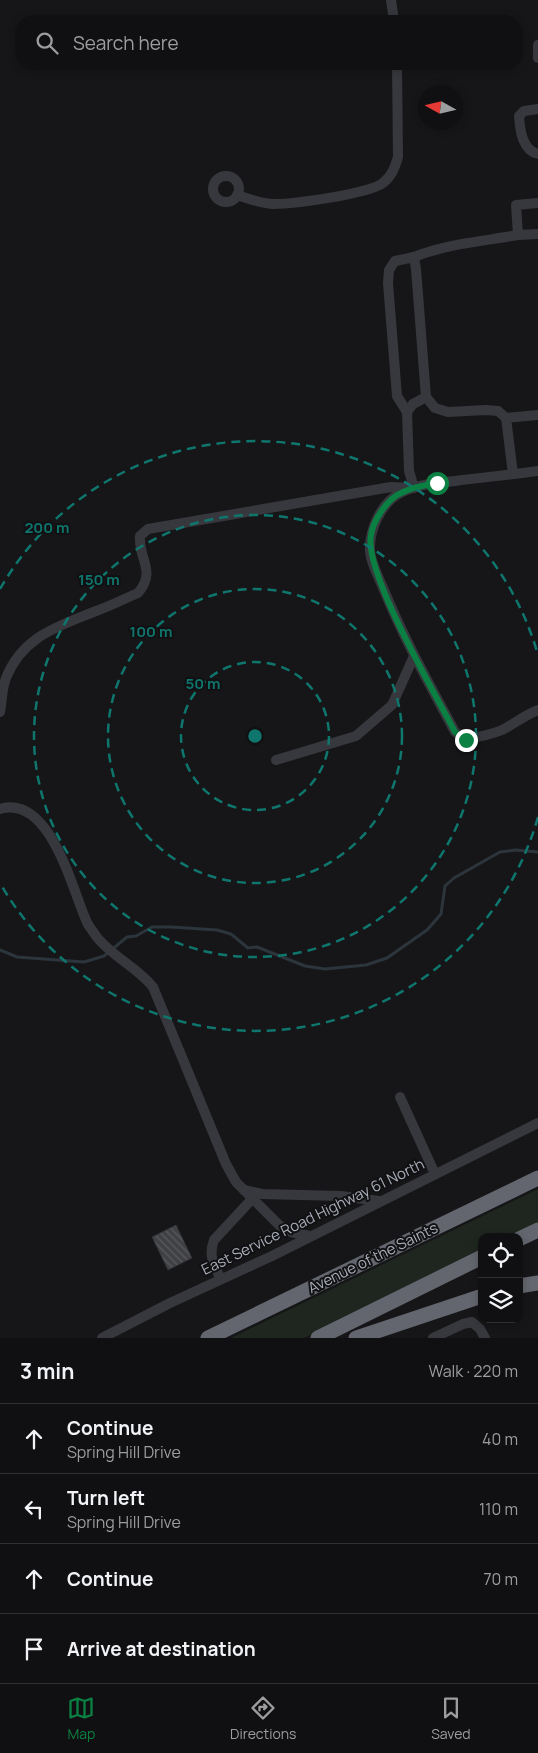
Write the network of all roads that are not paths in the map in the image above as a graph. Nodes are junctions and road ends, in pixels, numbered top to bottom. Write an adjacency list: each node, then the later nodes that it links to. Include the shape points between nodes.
1 (391, 0): 2 (street)
2 (393, 15)
3 (538, 46): 4 (street)
4 (538, 58)
5 (397, 70): 8 (street, via 398,157 395,168 382,184 343,196 274,204)
6 (538, 109): 7 (street, via 524,111 519,116 524,141)
7 (538, 154)
8 (237, 195)
9 (538, 203): 11 (street, via 516,205)
10 (538, 234): 11 (street)
11 (518, 235): 12 (street, via 458,245)
12 (414, 258): 13 (street); 14 (street, via 396,261 389,270 388,283 397,396)
13 (426, 397): 14 (street, via 413,404); 16 (street, via 435,408 448,412 498,411)
14 (407, 412): 19 (street, via 409,471)
15 (538, 415): 16 (street)
16 (506, 418): 18 (street)
17 (538, 471): 18 (street)
18 (512, 474): 19 (street)
19 (414, 488): 20 (street, via 398,494 383,509 370,536 370,552); 22 (street, via 352,494 148,529 140,536 139,546 147,569 144,585 138,593 37,637 11,666 5,680)
20 (414, 656): 21 (street, via 455,732 466,740 504,729); 23 (street, via 392,704 356,736)
21 (538, 710)
22 (0, 712)
23 (276, 760)
24 (0, 809): 29 (street, via 17,809 34,817 52,836 86,922 98,938 153,987 226,1164)
25 (400, 1097): 27 (street)
26 (538, 1123): 27 (street, East Service Road Highway 61 North)
27 (435, 1174): 31 (street, East Service Road Highway 61 North)
28 (538, 1178): 39 (highway, Avenue of the Saints)
29 (244, 1190): 30 (street); 31 (street, via 262,1194 341,1196)
30 (252, 1199): 33 (street, via 279,1225 291,1232); 36 (street, via 214,1240 211,1258)
31 (380, 1201): 33 (street, East Service Road Highway 61 North)
32 (538, 1230): 34 (highway)
33 (310, 1236): 36 (street, East Service Road Highway 61 North)
34 (523, 1237)
35 (478, 1259): 40 (highway)
36 (221, 1280): 38 (street, East Service Road Highway 61 North)
37 (478, 1297): 41 (highway)
38 (102, 1338)
39 (208, 1338)
40 (318, 1338)
41 (356, 1338)
42 (433, 1338): 43 (street, via 472,1322)
43 (484, 1338)

